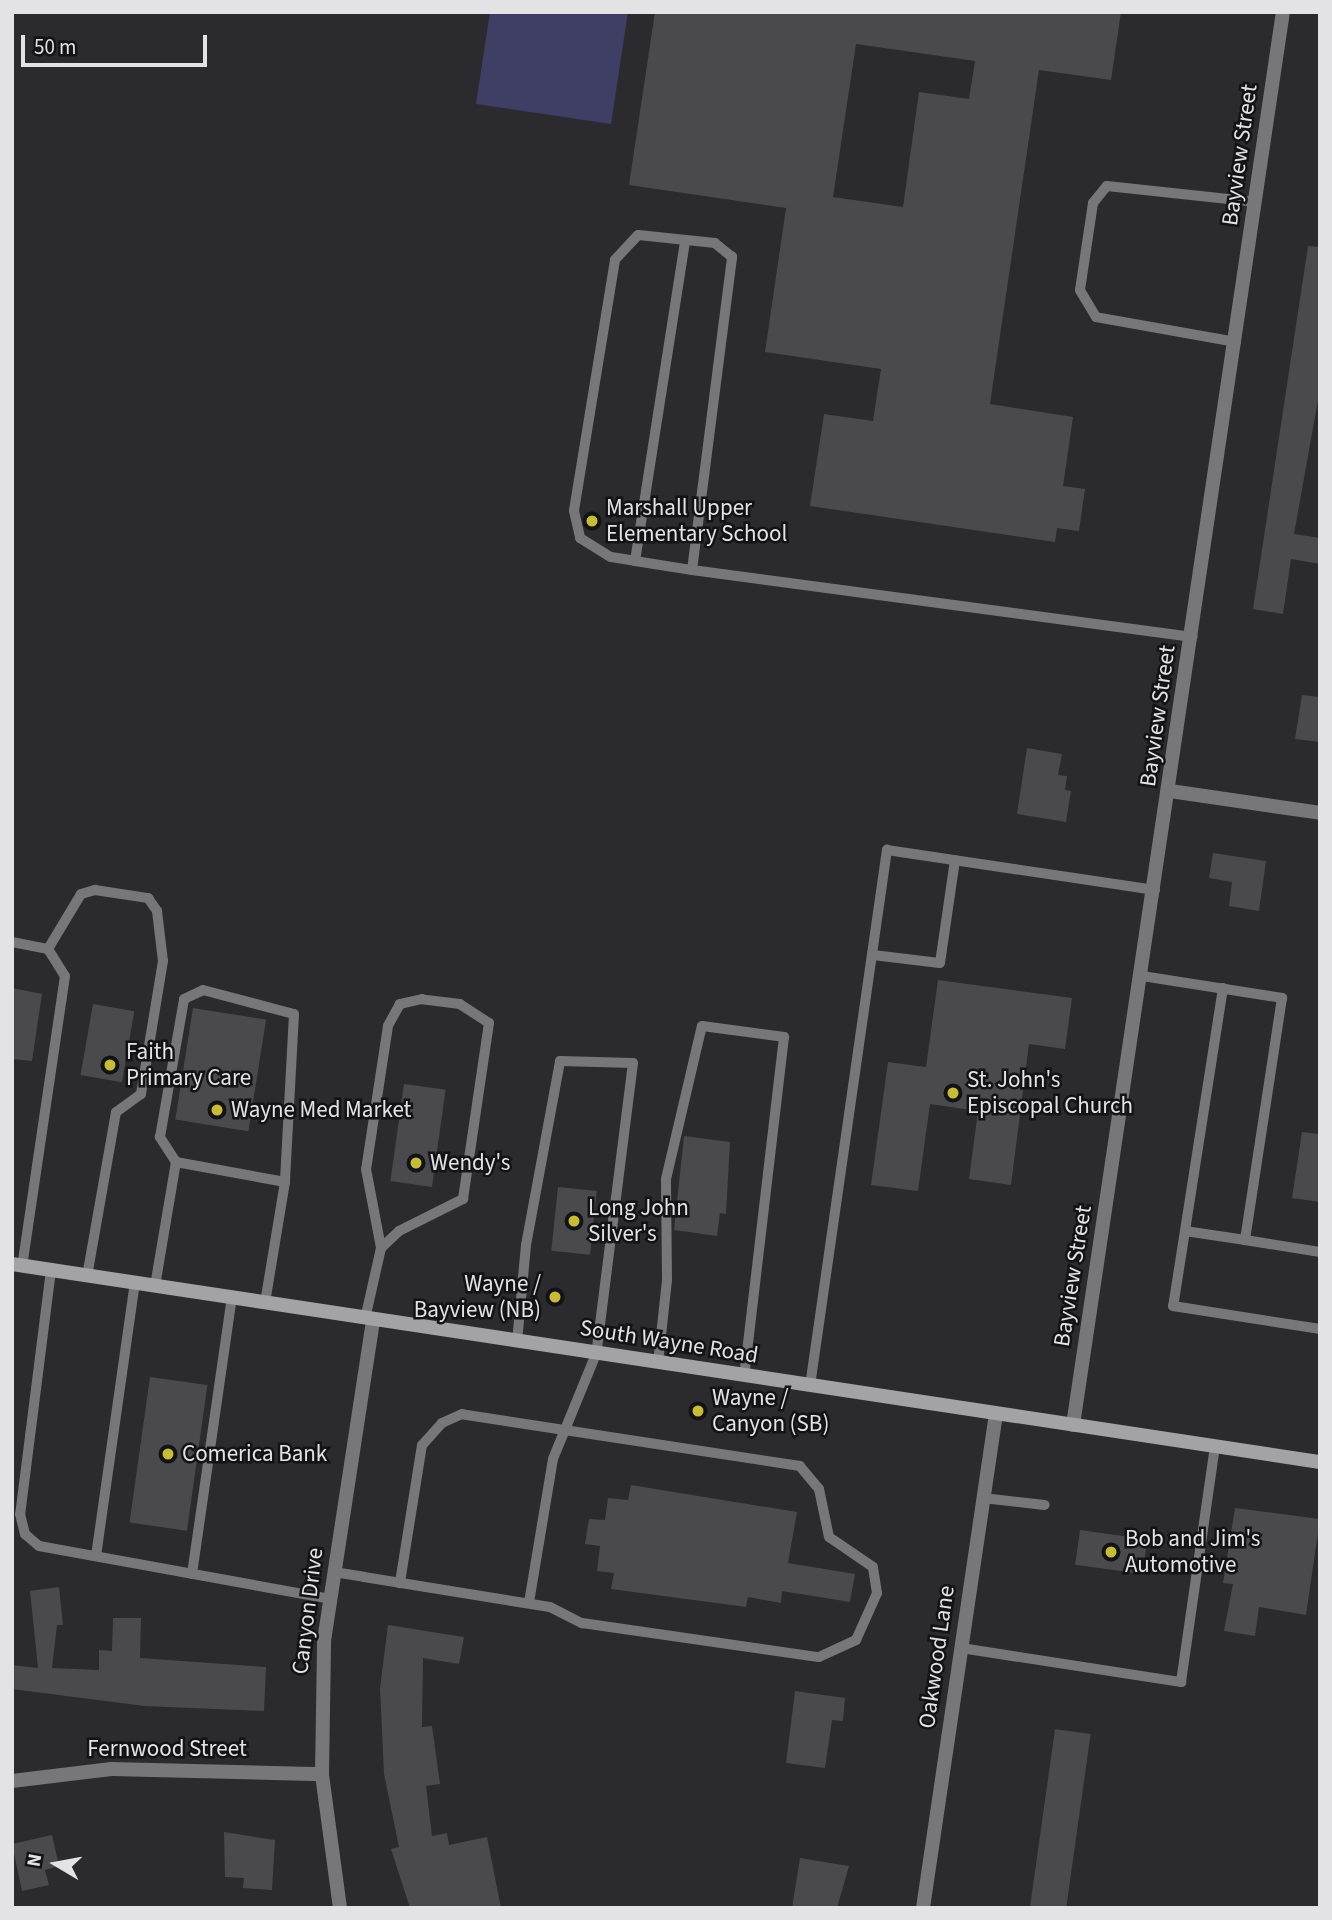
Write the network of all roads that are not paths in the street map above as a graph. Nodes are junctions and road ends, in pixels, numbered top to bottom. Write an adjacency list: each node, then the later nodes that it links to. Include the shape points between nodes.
1 (1283, 12): 2 (street, Bayview Street)
2 (1256, 202): 4 (street, Bayview Street); 4 (lane, via 1107,186 1093,203 1080,290 1096,317)
3 (685, 240): 5 (lane); 5 (lane, via 638,235 615,260 574,511 580,538 611,557); 6 (lane, via 715,243 732,257 733,277)
4 (1236, 342): 7 (street, Bayview Street)
5 (635, 561): 6 (lane)
6 (692, 570): 7 (lane)
7 (1193, 637): 8 (street, Bayview Street)
8 (1170, 791): 9 (street); 11 (street, Bayview Street)
9 (1320, 813)
10 (955, 860): 11 (lane); 14 (lane, via 940,963); 14 (lane, via 887,850)
11 (1155, 890): 15 (street, Bayview Street)
12 (12, 942): 13 (lane)
13 (48, 949): 23 (lane, via 65,976); 25 (lane, via 81,894 95,890 148,898 163,935 141,1094 116,1112)
14 (873, 955): 36 (lane)
15 (1142, 976): 16 (lane); 38 (street, Bayview Street)
16 (1223, 988): 19 (lane); 20 (lane, via 1282,998)
17 (176, 1162): 18 (lane); 18 (lane, via 160,1137 184,999 203,990 284,1006 294,1014); 27 (lane)
18 (285, 1182): 29 (lane)
19 (1185, 1231): 20 (lane); 31 (lane, via 1173,1306)
20 (1245, 1240): 22 (lane)
21 (380, 1248): 21 (lane, via 399,1231 463,1199 489,1023 460,1004 422,999 400,1004 388,1026 366,1169); 30 (lane)
22 (1320, 1252)
23 (17, 1265): 24 (main road, South Wayne Road)
24 (51, 1270): 25 (main road, South Wayne Road); 44 (lane, via 20,1514 25,1534 39,1546)
25 (87, 1276): 26 (main road, South Wayne Road)
26 (135, 1283): 27 (main road, South Wayne Road); 44 (lane)
27 (155, 1286): 28 (main road, South Wayne Road)
28 (232, 1298): 29 (main road, South Wayne Road); 46 (lane)
29 (265, 1303): 30 (main road, South Wayne Road)
30 (369, 1320): 32 (main road, South Wayne Road); 45 (street, Canyon Drive)
31 (1320, 1329)
32 (517, 1342): 33 (main road, South Wayne Road); 33 (lane, via 526,1245 560,1061 633,1063)
33 (596, 1354): 34 (main road, South Wayne Road); 39 (lane)
34 (657, 1363): 35 (main road, South Wayne Road); 35 (lane, via 667,1280 666,1179 702,1026 784,1037)
35 (744, 1376): 36 (main road, South Wayne Road)
36 (810, 1386): 37 (main road, South Wayne Road)
37 (996, 1414): 38 (main road, South Wayne Road); 42 (street, Oakwood Lane)
38 (1073, 1425): 40 (main road, South Wayne Road)
39 (569, 1430): 47 (lane, via 462,1414 442,1423 422,1445); 49 (lane, via 553,1459); 49 (lane, via 800,1466 819,1489 829,1537 873,1567 877,1593 856,1640 819,1657 582,1623)
40 (1215, 1446): 41 (main road, South Wayne Road); 50 (lane, via 1181,1682)
41 (1320, 1462)
42 (984, 1498): 43 (lane); 50 (street, Oakwood Lane)
43 (1045, 1505)
44 (96, 1556): 46 (lane)
45 (334, 1572): 47 (lane); 48 (street, Canyon Drive)
46 (192, 1574): 48 (lane)
47 (400, 1583): 49 (lane)
48 (330, 1599): 51 (street, Canyon Drive, via 320,1709)
49 (529, 1603)
50 (961, 1648): 54 (street, Oakwood Lane)
51 (322, 1774): 52 (street, Fernwood Street, via 111,1769); 53 (street, Canyon Drive)
52 (12, 1781)
53 (340, 1908)
54 (923, 1908)

